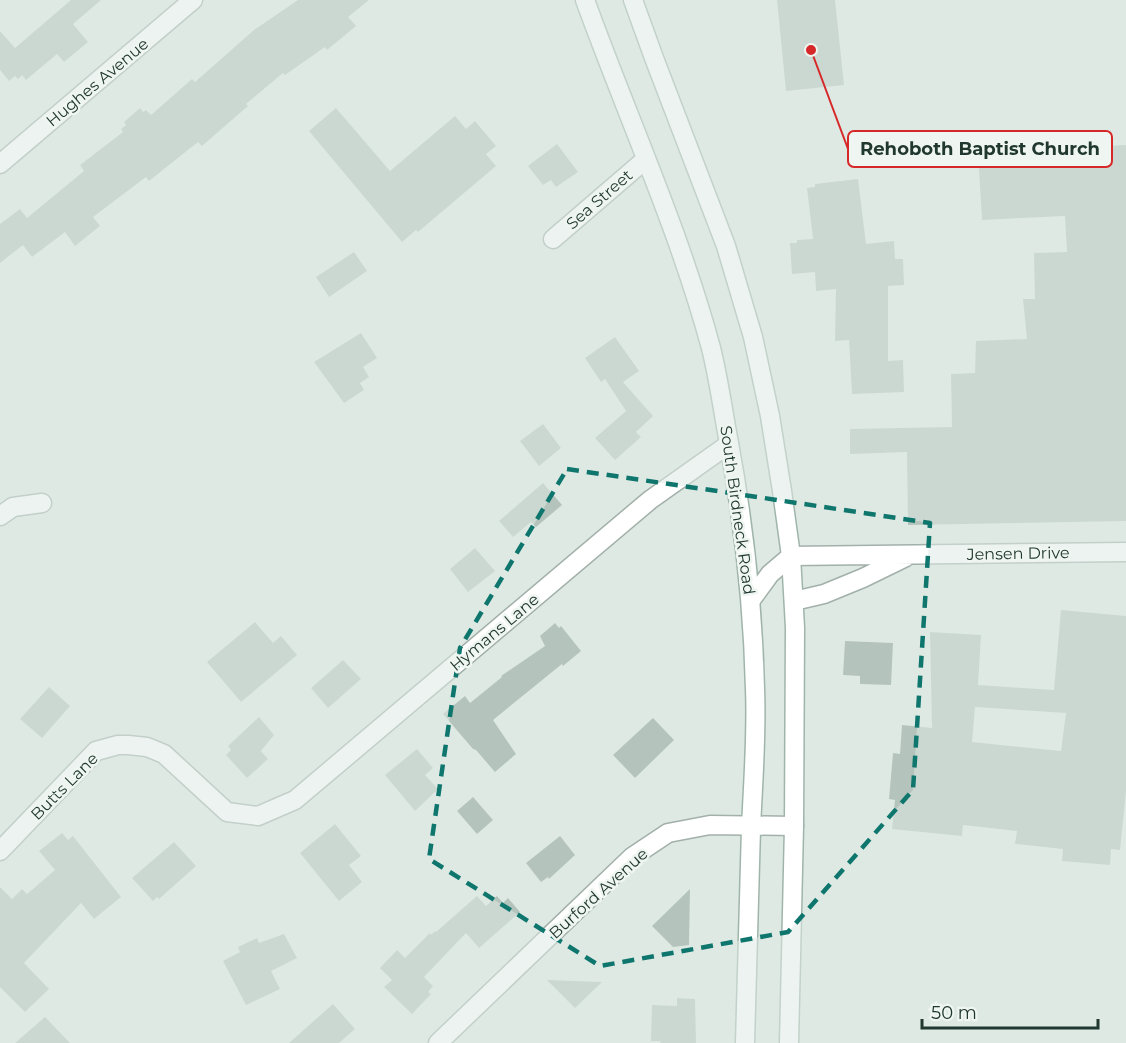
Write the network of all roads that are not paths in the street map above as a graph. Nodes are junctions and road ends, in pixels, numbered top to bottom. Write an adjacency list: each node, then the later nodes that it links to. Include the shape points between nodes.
1 (193, 0): 5 (street, Hughes Avenue)
2 (585, 0): 4 (street, South Birdneck Road)
3 (633, 0): 12 (street, via 726,246 753,337 770,416)
4 (646, 159): 6 (street, Sea Street); 7 (street, South Birdneck Road, via 702,319 721,390)
5 (0, 164)
6 (553, 238)
7 (729, 444): 13 (street, South Birdneck Road); 15 (street, Hymans Lane, via 650,500 295,800)
8 (42, 503): 9 (street, via 13,507)
9 (0, 516)
10 (1126, 552): 11 (street, Jensen Drive)
11 (910, 554): 12 (street, Jensen Drive); 14 (street, Jensen Drive, via 824,594)
12 (791, 556): 13 (street, via 770,574); 14 (street)
13 (751, 600): 16 (street, South Birdneck Road, via 756,742)
14 (794, 601): 17 (street)
15 (258, 816): 18 (street, Butts Lane, via 227,812 164,754 147,747 118,745 96,751)
16 (752, 824): 17 (street, Burford Avenue); 19 (street, Burford Avenue, via 710,825 668,833 632,857); 20 (street, South Birdneck Road)
17 (794, 826): 21 (street)
18 (0, 851)
19 (438, 1043)
20 (745, 1043)
21 (789, 1043)

